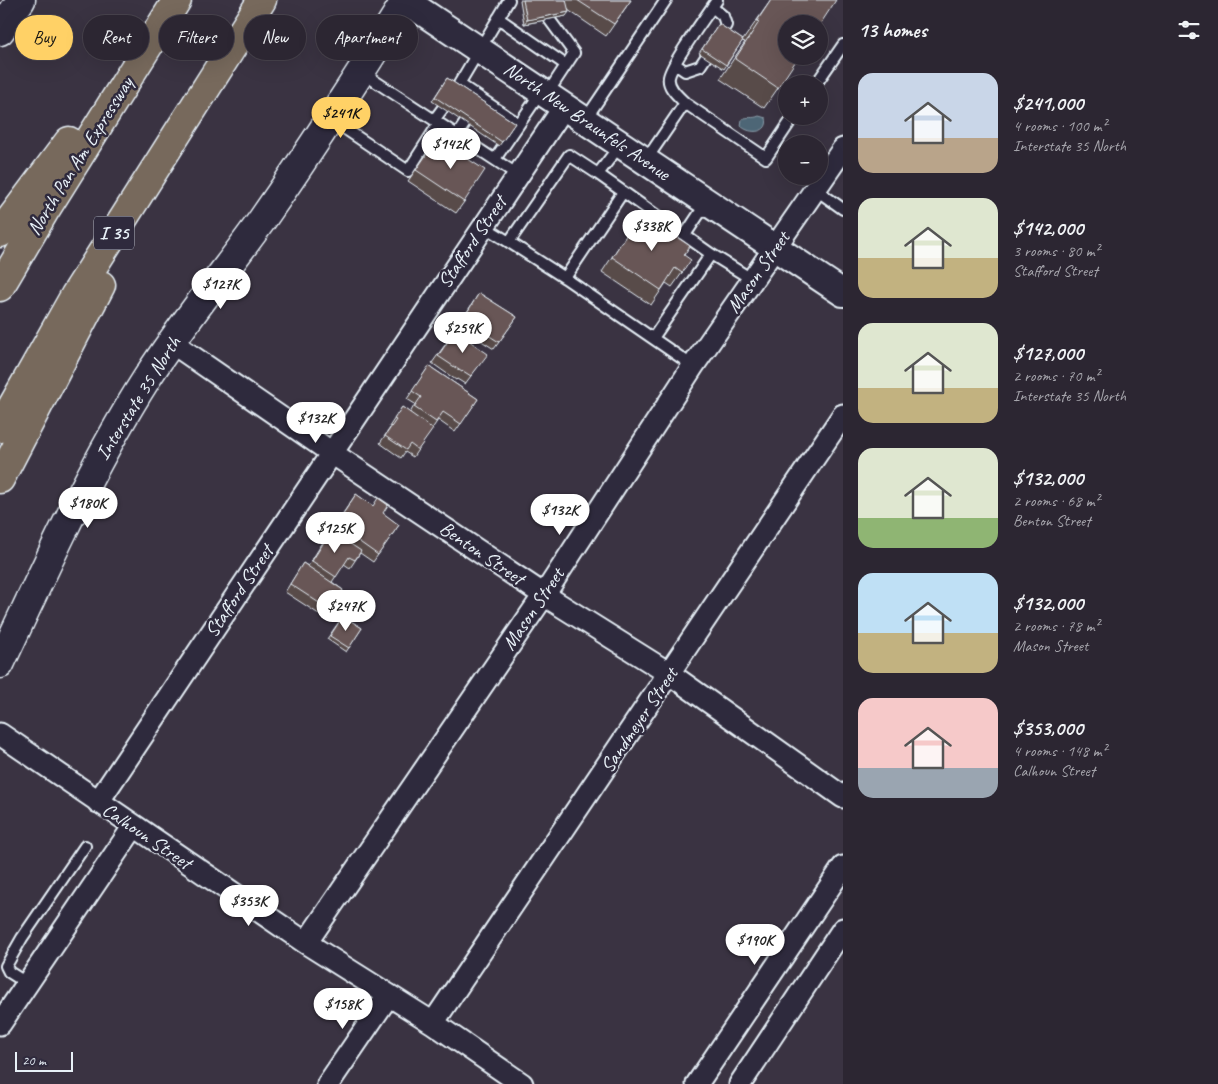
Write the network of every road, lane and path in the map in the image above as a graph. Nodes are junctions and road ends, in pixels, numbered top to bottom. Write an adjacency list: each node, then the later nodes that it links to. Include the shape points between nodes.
1 (21, 0): 11 (main road)
2 (171, 0): 41 (highway)
3 (177, 0): 48 (highway, North Pan Am Expressway)
4 (262, 0): 13 (highway, I 35)
5 (406, 0): 15 (street, North New Braunfels Avenue); 19 (main road, Interstate 35 North)
6 (508, 0): 9 (lane)
7 (666, 0): 21 (lane)
8 (715, 4): 12 (lane, via 724,16 726,25); 17 (lane)
9 (498, 18): 15 (lane); 18 (lane)
10 (549, 19): 18 (lane, via 574,53)
11 (0, 31)
12 (722, 32)
13 (235, 40): 54 (highway, I 35, via 75,295); 56 (highway)
14 (843, 45): 20 (lane)
15 (480, 50): 21 (street, North New Braunfels Avenue); 27 (lane, via 457,86)
16 (706, 57): 17 (lane, via 700,66 685,71)
17 (675, 64): 22 (lane, via 670,83)
18 (566, 65): 21 (lane)
19 (360, 72): 24 (main road, Interstate 35 North); 25 (lane)
20 (822, 75)
21 (559, 103): 27 (lane); 30 (street, North New Braunfels Avenue); 35 (street, Stafford Street)
22 (685, 103): 28 (lane, via 766,158); 33 (lane)
23 (442, 108): 25 (lane)
24 (330, 119): 25 (lane, via 408,171); 51 (main road, Interstate 35 North)
25 (437, 122): 29 (lane)
26 (465, 123): 29 (lane)
27 (519, 124): 32 (lane)
28 (788, 125)
29 (457, 135): 32 (lane, via 480,145)
30 (620, 144): 33 (street, North New Braunfels Avenue); 34 (lane)
31 (843, 149): 36 (street, Mason Street)
32 (495, 160): 35 (lane)
33 (646, 161): 38 (street, North New Braunfels Avenue)
34 (598, 174): 37 (lane); 43 (lane, via 569,155)
35 (518, 175): 40 (street, Stafford Street)
36 (815, 189): 39 (lane); 44 (street, Mason Street)
37 (623, 192): 42 (lane); 46 (lane)
38 (708, 201): 42 (lane); 44 (street, North New Braunfels Avenue)
39 (843, 209)
40 (483, 226): 43 (lane); 55 (street, Stafford Street)
41 (0, 233)
42 (685, 236): 45 (lane)
43 (509, 242): 46 (lane)
44 (776, 247): 47 (street, Mason Street); 49 (street, North New Braunfels Avenue)
45 (711, 254): 47 (lane); 50 (lane)
46 (565, 278): 50 (lane)
47 (754, 280): 52 (street, Mason Street)
48 (0, 287)
49 (843, 293)
50 (653, 338): 52 (lane)
51 (171, 342): 55 (street, Benton Street); 58 (main road, Interstate 35 North, via 108,442)
52 (693, 366): 57 (street, Mason Street)
53 (843, 415): 59 (street, Sandmeyer Street)
54 (0, 428)
55 (332, 453): 57 (street, Benton Street); 62 (street, Stafford Street)
56 (0, 479)
57 (544, 595): 59 (street, Benton Street); 67 (street, Mason Street)
58 (0, 664)
59 (670, 674): 61 (street, Benton Street); 71 (street, Sandmeyer Street)
60 (0, 734): 62 (street, Calhoun Street)
61 (843, 797)
62 (98, 802): 63 (street, Calhoun Street)
63 (134, 826): 67 (street, Calhoun Street); 68 (street)
64 (85, 846): 68 (lane, via 6,966 9,972)
65 (843, 867): 74 (street)
66 (843, 929): 75 (street)
67 (306, 943): 69 (street, Calhoun Street)
68 (28, 984): 70 (street)
69 (388, 996): 71 (street, Calhoun Street); 72 (street)
70 (0, 1024)
71 (433, 1024): 73 (street, Calhoun Street)
72 (328, 1084)
73 (522, 1084)
74 (697, 1084)
75 (740, 1084)

